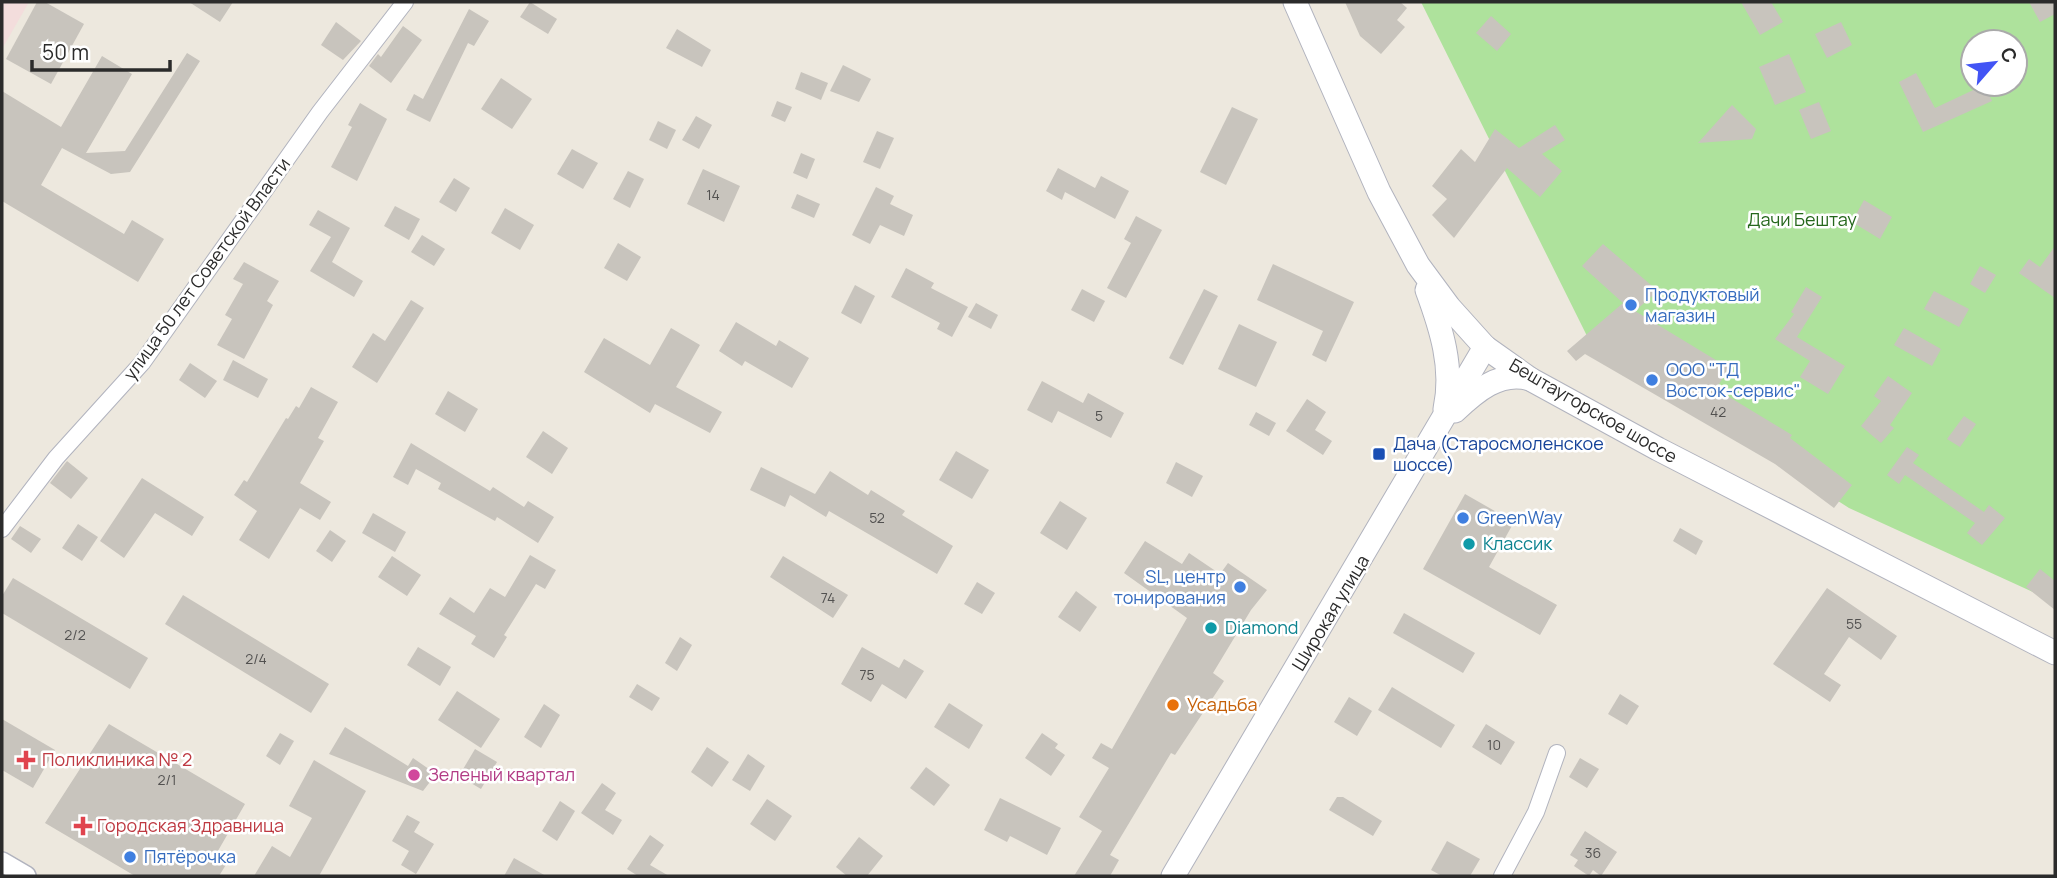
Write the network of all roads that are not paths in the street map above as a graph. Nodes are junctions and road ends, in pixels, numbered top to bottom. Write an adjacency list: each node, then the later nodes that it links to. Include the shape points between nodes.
1 (405, 2): 7 (street, улица 50 лет Советской Власти, via 320,112 142,363 56,458)
2 (1295, 2): 3 (main road, Бештаугорское шоссе, via 1379,192)
3 (1418, 265): 4 (main road, Бештаугорское шоссе); 6 (main road, via 1441,327 1448,372)
4 (1485, 347): 5 (main road, Бештаугорское шоссе); 6 (main road, Широкая улица)
5 (1530, 379): 6 (main road, via 1510,375 1489,384); 8 (main road, Бештаугорское шоссе)
6 (1442, 423): 12 (main road, Широкая улица)
7 (2, 529)
8 (2055, 653)
9 (1557, 753): 13 (street, via 1536,812)
10 (2, 862): 11 (street)
11 (26, 876)
12 (1173, 876)
13 (1502, 876)

